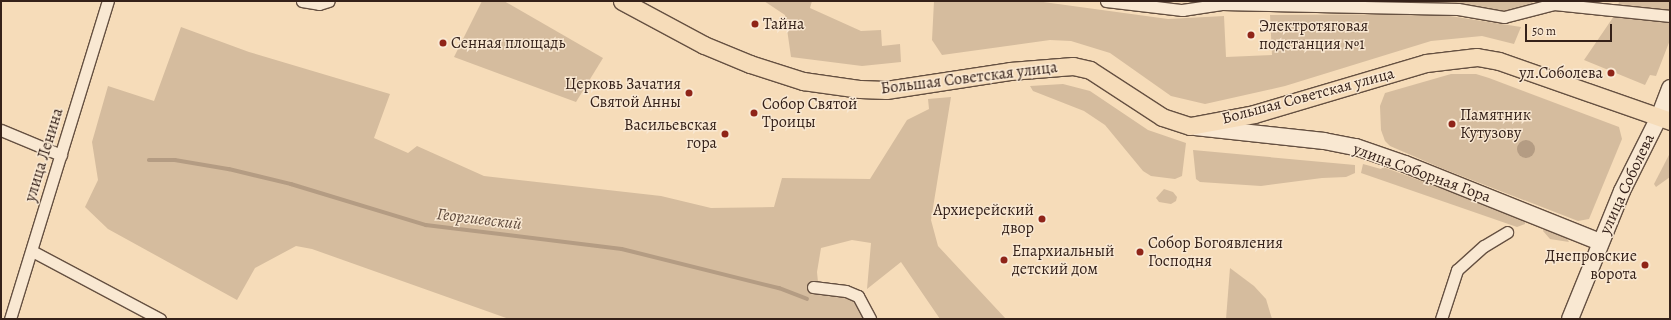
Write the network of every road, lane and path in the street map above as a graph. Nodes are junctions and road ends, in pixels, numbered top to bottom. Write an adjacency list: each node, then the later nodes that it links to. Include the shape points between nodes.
1 (108, 1): 11 (street, улица Ленина)
2 (329, 1): 5 (street)
3 (622, 1): 9 (main road, Большая Советская улица, via 704,45 750,64 803,81 886,90 1010,71 1073,66 1090,70 1162,117)
4 (1106, 1): 6 (street, via 1182,10 1222,4 1458,9 1504,17 1554,4)
5 (306, 2)
6 (1670, 16)
7 (1670, 88): 8 (main road, улица Соболева)
8 (1664, 119): 9 (main road, Большая Советская улица, via 1499,61 1465,57 1426,63 1248,116); 13 (main road, улица Соболева)
9 (1190, 126): 13 (main road, улица Соборная Гора, via 1356,147)
10 (1, 130): 11 (street)
11 (61, 155): 14 (street, улица Ленина)
12 (1507, 232): 19 (street, via 1484,246 1457,270)
13 (1600, 242): 20 (main road, улица Соболева)
14 (32, 251): 16 (street, улица Ленина); 17 (street)
15 (813, 287): 18 (street, via 846,291 862,300)
16 (10, 319)
17 (160, 319)
18 (870, 319)
19 (1441, 319)
20 (1570, 319)

